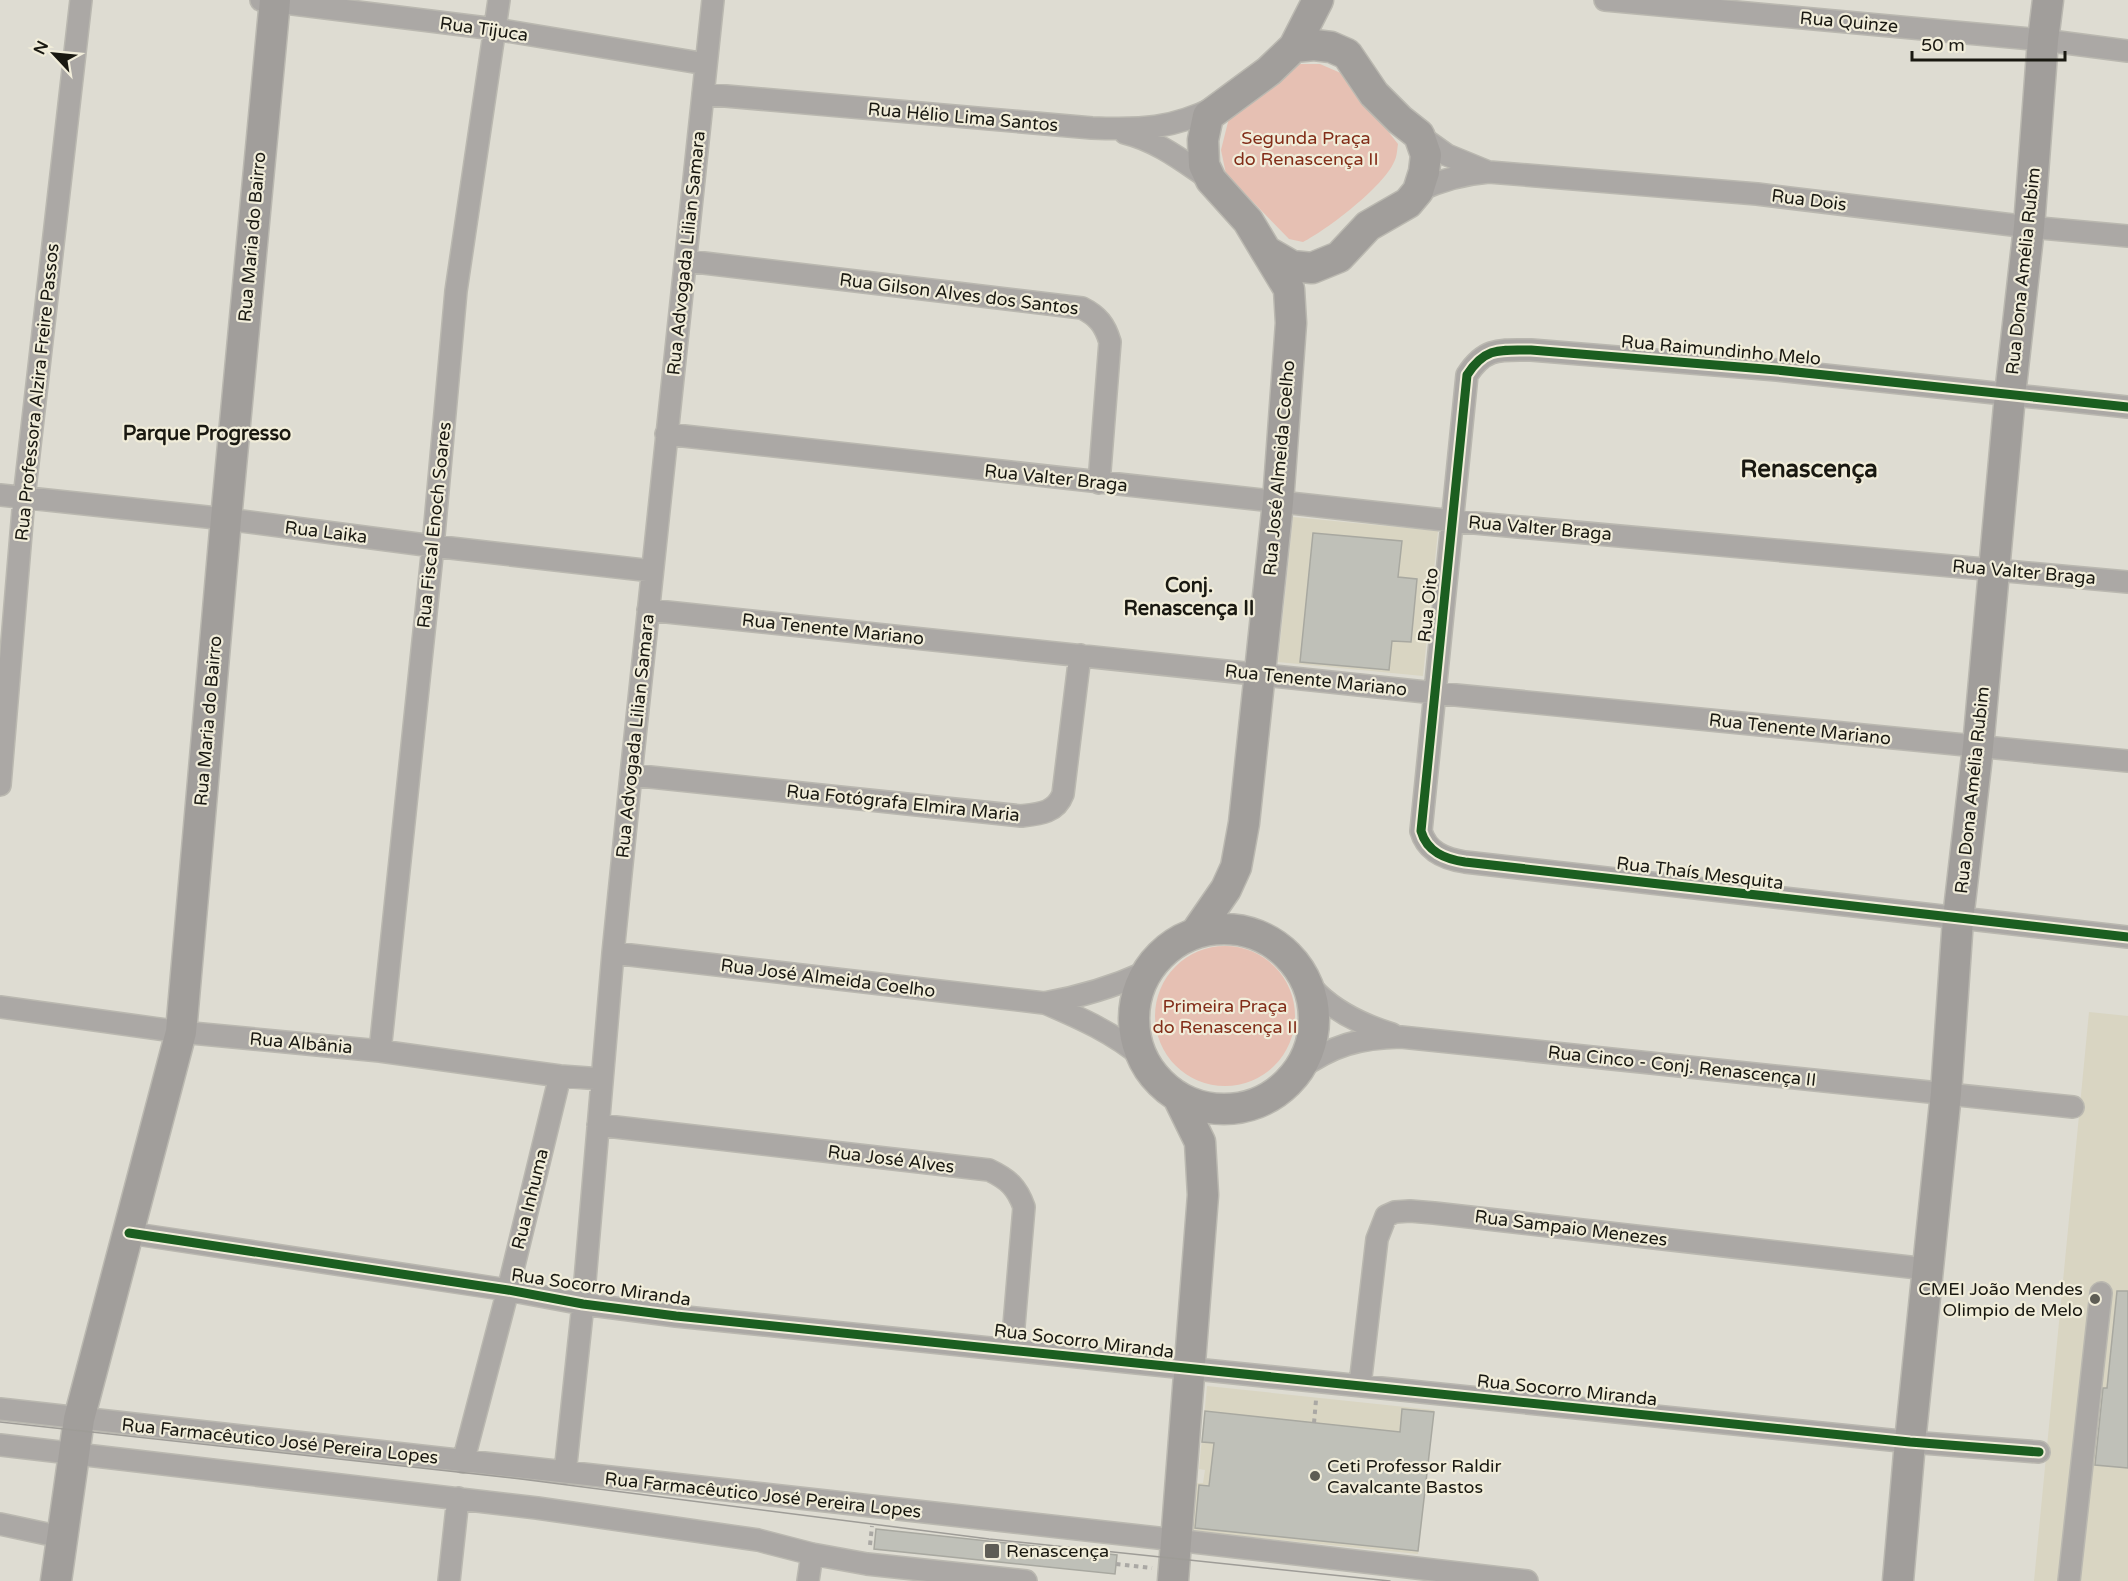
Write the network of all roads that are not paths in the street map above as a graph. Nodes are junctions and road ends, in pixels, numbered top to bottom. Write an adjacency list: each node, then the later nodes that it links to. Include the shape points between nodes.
1 (81, 0): 29 (street, Rua Professora Alzira Freire Passos)
2 (499, 0): 8 (street, Rua Fiscal Enoch Soares)
3 (713, 0): 12 (street, Rua Advogada Lilian Samara)
4 (1318, 0): 10 (street)
5 (1605, 0): 9 (street, Rua Quinze)
6 (2048, 0): 9 (street, Rua Dona Amélia Rubim)
7 (270, 1): 8 (street, Rua Tijuca); 31 (street, Rua Maria do Bairro)
8 (495, 29): 12 (street, Rua Tijuca); 33 (street, Rua Fiscal Enoch Soares, via 456,291)
9 (2043, 40): 11 (street, Rua Quinze); 20 (street, Rua Dona Amélia Rubim)
10 (1294, 47): 14 (street, via 1269,71); 16 (street, via 1331,47 1347,54 1374,94)
11 (2128, 51)
12 (706, 64): 13 (street, Rua Advogada Lilian Samara)
13 (703, 94): 15 (street, Rua Hélio Lima Santos); 23 (street, Rua Advogada Lilian Samara)
14 (1220, 106): 15 (street, Rua Hélio Lima Santos, via 1164,127); 18 (street, via 1208,116 1203,140 1204,165)
15 (1092, 128): 18 (street, via 1146,140)
16 (1419, 135): 17 (street, via 1447,155); 19 (street, via 1426,155)
17 (1489, 172): 19 (street, via 1450,178); 20 (street, Rua Dois, via 1757,194)
18 (1211, 180): 22 (street, via 1248,221)
19 (1418, 191): 22 (street, via 1408,203 1368,226 1339,257 1312,268 1293,266)
20 (2029, 227): 21 (street, Rua Dois); 24 (street, Rua Dona Amélia Rubim)
21 (2128, 236)
22 (1266, 251): 30 (street, Rua José Almeida Coelho, via 1289,289 1291,322)
23 (687, 261): 26 (street, Rua Advogada Lilian Samara); 27 (street, Rua Gilson Alves dos Santos, via 1082,308 1092,313 1107,329 1110,342)
24 (2010, 395): 25 (street, Rua Raimundinho Melo); 32 (street, Rua Raimundinho Melo, via 1778,370 1496,350 1476,361 1467,375); 34 (street, Rua Dona Amélia Rubim)
25 (2128, 407)
26 (666, 434): 27 (street, Rua Valter Braga); 35 (street, Rua Advogada Lilian Samara)
27 (1099, 483): 30 (street, Rua Valter Braga)
28 (0, 495): 29 (street, Rua Laika)
29 (24, 498): 31 (street, Rua Laika); 44 (street, Rua Professora Alzira Freire Passos)
30 (1278, 502): 32 (street, Rua Valter Braga); 39 (street, Rua José Almeida Coelho)
31 (226, 519): 33 (street, Rua Laika); 53 (street, Rua Maria do Bairro)
32 (1453, 521): 34 (street, Rua Valter Braga); 40 (street, Rua Oito)
33 (433, 546): 35 (street, Rua Laika); 55 (street, Rua Fiscal Enoch Soares)
34 (1994, 568): 36 (street, Rua Valter Braga); 41 (street, Rua Dona Amélia Rubim)
35 (652, 571): 37 (street, Rua Advogada Lilian Samara)
36 (2128, 582)
37 (648, 610): 38 (street, Rua Tenente Mariano); 43 (street, Rua Advogada Lilian Samara)
38 (1080, 655): 39 (street, Rua Tenente Mariano); 43 (street, Rua Fotógrafa Elmira Maria, via 1063,794 1045,813 1021,816)
39 (1259, 674): 40 (street, Rua Tenente Mariano); 46 (street, Rua José Almeida Coelho, via 1236,867)
40 (1436, 693): 41 (street, Rua Tenente Mariano); 45 (street, Rua Thaís Mesquita, via 1421,831 1428,846 1444,857)
41 (1978, 747): 42 (street, Rua Tenente Mariano); 45 (street, Rua Dona Amélia Rubim)
42 (2128, 761)
43 (631, 775): 48 (street, Rua Advogada Lilian Samara)
44 (0, 785)
45 (1958, 919): 47 (street, Rua Thaís Mesquita); 60 (street, Rua Dona Amélia Rubim)
46 (1197, 931): 49 (street, via 1234,929 1258,934 1279,946); 50 (street, via 1163,952)
47 (2128, 937)
48 (613, 953): 51 (street, Rua José Almeida Coelho); 59 (street, Rua Advogada Lilian Samara)
49 (1296, 963): 54 (street, via 1316,992 1334,1006 1372,1028); 57 (street, via 1309,988 1314,1016 1310,1044)
50 (1146, 972): 51 (street, via 1114,986); 56 (street, via 1134,1010 1134,1030)
51 (1044, 1003): 56 (street, via 1091,1023)
52 (0, 1007): 53 (street, Rua Albânia)
53 (181, 1032): 55 (street, Rua Albânia); 64 (street, Rua Maria do Bairro)
54 (1401, 1037): 57 (street, Rua Cinco - Conj. Renascença II, via 1350,1043); 60 (street, Rua Cinco - Conj. Renascença II)
55 (380, 1051): 58 (street, Rua Albânia)
56 (1143, 1058): 61 (street, via 1155,1078)
57 (1298, 1070): 61 (street, via 1260,1102 1236,1109 1211,1109)
58 (560, 1076): 59 (street, Rua Albânia); 66 (street, Rua Inhuma)
59 (602, 1079): 63 (street, Rua Advogada Lilian Samara)
60 (1946, 1093): 62 (street, Rua Cinco - Conj. Renascença II); 65 (street, Rua Dona Amélia Rubim)
61 (1178, 1097): 70 (street, via 1200,1142 1203,1195)
62 (2073, 1107)
63 (598, 1125): 68 (street, Rua Advogada Lilian Samara); 69 (street, Rua José Alves, via 989,1170 1004,1176 1015,1187 1024,1207)
64 (129, 1233): 66 (street, Rua Socorro Miranda); 73 (street, Rua Maria do Bairro)
65 (1927, 1269): 71 (street, Rua Sampaio Menezes, via 1446,1214 1395,1212 1386,1216 1377,1239); 74 (street, Rua Dona Amélia Rubim)
66 (508, 1290): 68 (street, Rua Socorro Miranda); 77 (street, Rua Inhuma)
67 (2101, 1293): 90 (street)
68 (583, 1304): 69 (street, Rua Socorro Miranda); 78 (street, Rua Advogada Lilian Samara)
69 (1012, 1349): 70 (street, Rua Socorro Miranda)
70 (1189, 1370): 71 (street, Rua Socorro Miranda); 83 (street)
71 (1360, 1385): 74 (street, Rua Socorro Miranda)
72 (0, 1409): 73 (street, Rua Farmacêutico José Pereira Lopes)
73 (76, 1434): 75 (street, Rua Farmacêutico José Pereira Lopes); 77 (street, Rua Farmacêutico José Pereira Lopes); 79 (street, Rua Farmacêutico José Pereira Lopes); 81 (street, Rua Maria do Bairro)
74 (1910, 1442): 76 (street, Rua Socorro Miranda); 89 (street, Rua Dona Amélia Rubim)
75 (0, 1445)
76 (2038, 1452)
77 (463, 1462): 78 (street, Rua Farmacêutico José Pereira Lopes)
78 (565, 1473): 83 (street, Rua Farmacêutico José Pereira Lopes, via 874,1507)
79 (458, 1498): 82 (street, Rua Farmacêutico José Pereira Lopes, via 758,1540); 85 (street)
80 (0, 1524): 81 (street)
81 (61, 1537): 84 (street, Rua Maria do Bairro)
82 (812, 1554): 86 (street); 87 (street, Rua Farmacêutico José Pereira Lopes, via 867,1564)
83 (1174, 1562): 88 (street, Rua Farmacêutico José Pereira Lopes)
84 (56, 1581)
85 (449, 1581)
86 (808, 1581)
87 (1026, 1581)
88 (1527, 1581)
89 (1898, 1581)
90 (2069, 1581)

